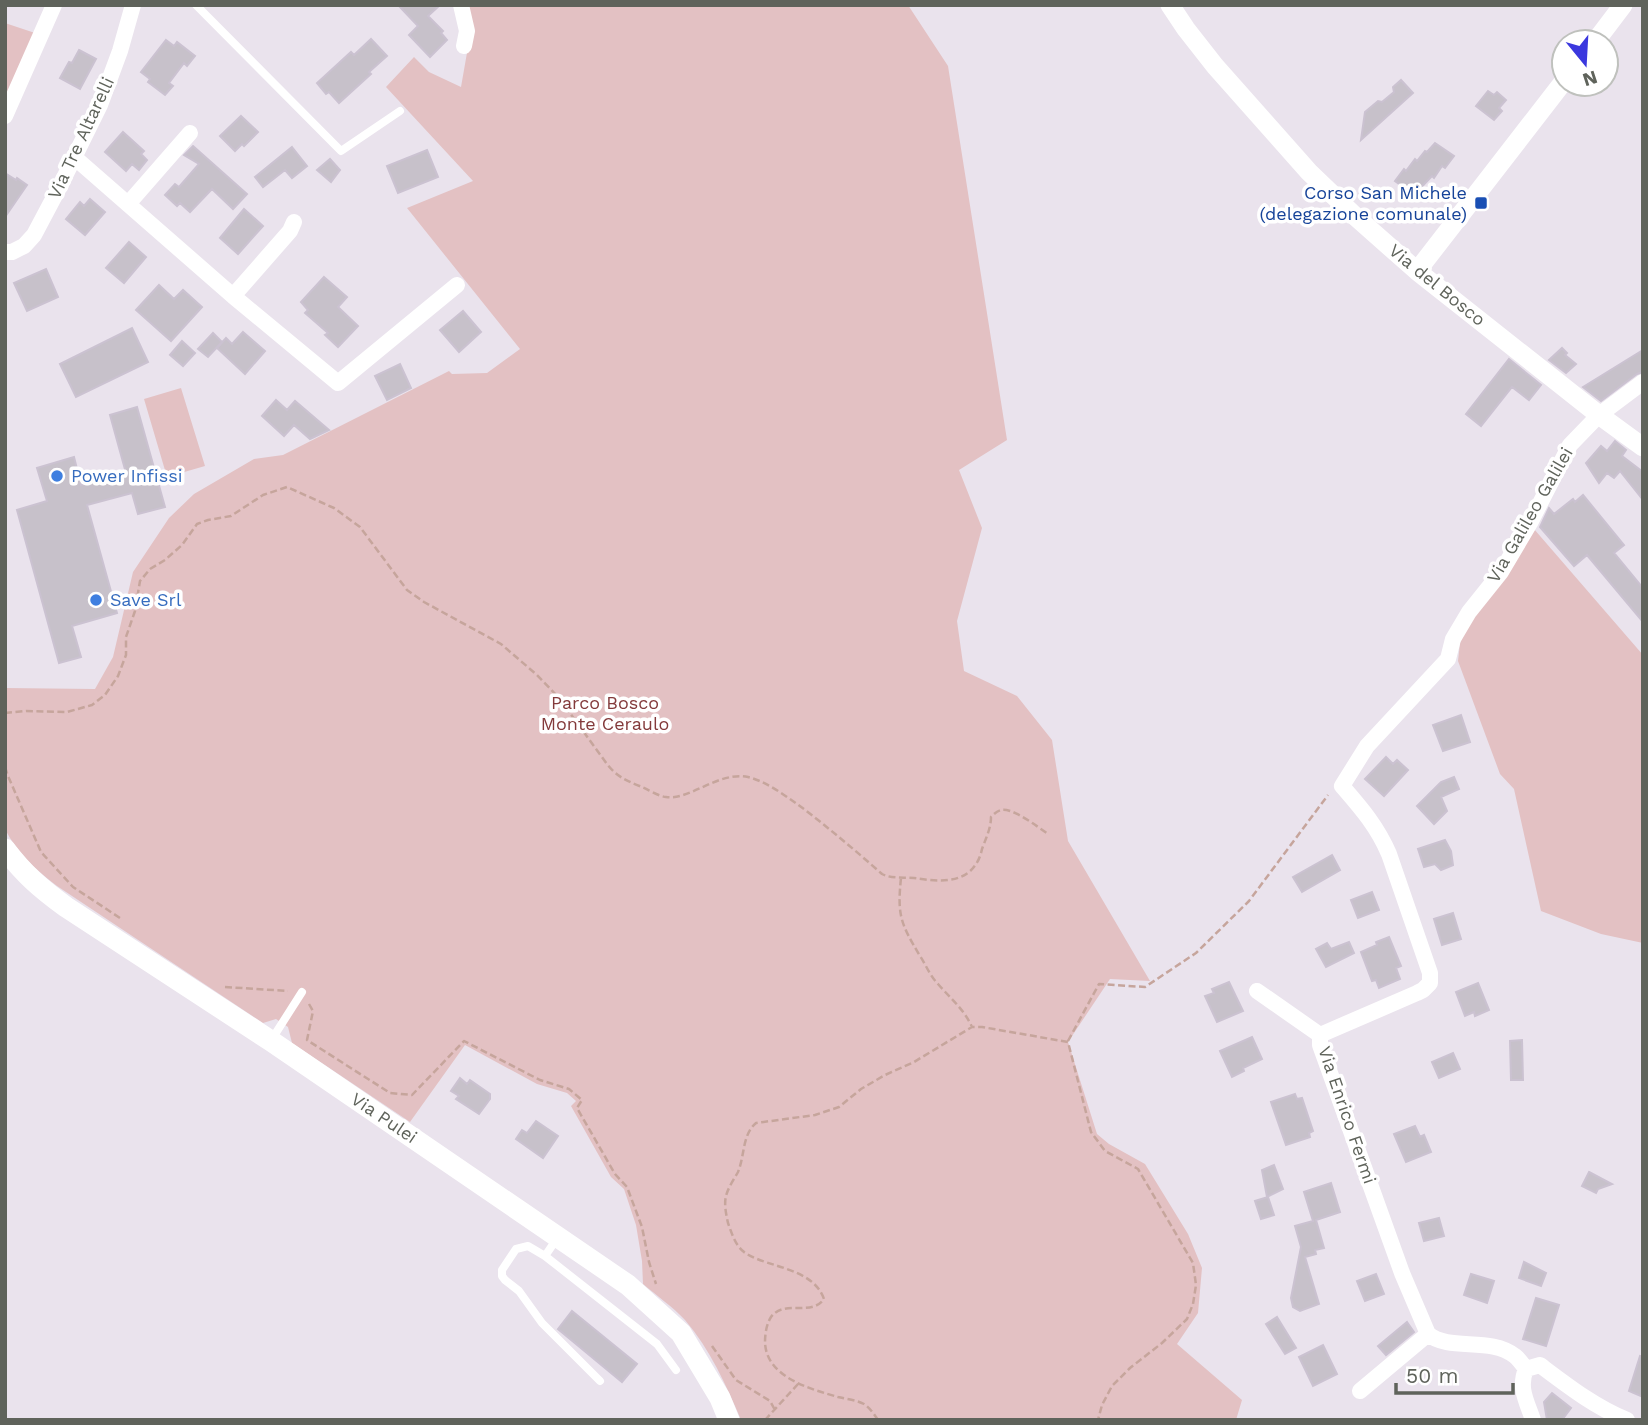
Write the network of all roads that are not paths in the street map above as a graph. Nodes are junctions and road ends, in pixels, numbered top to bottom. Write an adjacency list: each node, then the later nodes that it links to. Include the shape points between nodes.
1 (54, 5): 11 (street)
2 (133, 5): 13 (street, Via Tre Altarelli, via 100,105)
3 (195, 5): 10 (lane, via 341,151)
4 (461, 5): 8 (street, via 467,31)
5 (1170, 5): 17 (street, Via del Bosco, via 1215,66 1309,172)
6 (1623, 5): 7 (street)
7 (1606, 28)
8 (464, 46)
9 (1551, 98): 17 (street)
10 (400, 111)
11 (5, 116)
12 (190, 134): 14 (street)
13 (74, 157): 14 (street); 16 (street, Via Tre Altarelli, via 34,235 24,246)
14 (128, 204): 19 (street)
15 (294, 222): 19 (street)
16 (5, 252)
17 (1417, 271): 21 (street, Via del Bosco)
18 (457, 285): 19 (street, via 338,383)
19 (233, 296)
20 (1643, 383): 21 (street, Via Galileo Galilei)
21 (1599, 415): 22 (street, Via del Bosco); 23 (street, Via Galileo Galilei, via 1570,445 1501,572 1453,639 1448,659 1367,746)
22 (1643, 447)
23 (1342, 786): 27 (street, Via Enrico Fermi, via 1385,845 1430,983)
24 (5, 849): 28 (main road, Via Pulei, via 38,887)
25 (1257, 991): 27 (street)
26 (302, 992): 28 (lane)
27 (1320, 1035): 31 (street, Via Enrico Fermi, via 1402,1273)
28 (271, 1041): 29 (main road, Via Pulei)
29 (558, 1237): 30 (lane); 36 (main road, Via Pulei, via 628,1285 681,1333)
30 (545, 1256): 33 (lane, via 657,1344); 34 (lane, via 528,1246 516,1249 502,1276)
31 (1428, 1334): 32 (street, via 1445,1342 1496,1346 1516,1356); 35 (street)
32 (1526, 1369): 37 (street, via 1523,1392); 38 (street, via 1540,1365 1587,1399)
33 (676, 1370)
34 (600, 1381)
35 (1360, 1391)
36 (729, 1420)
37 (1533, 1420)
38 (1627, 1420)

